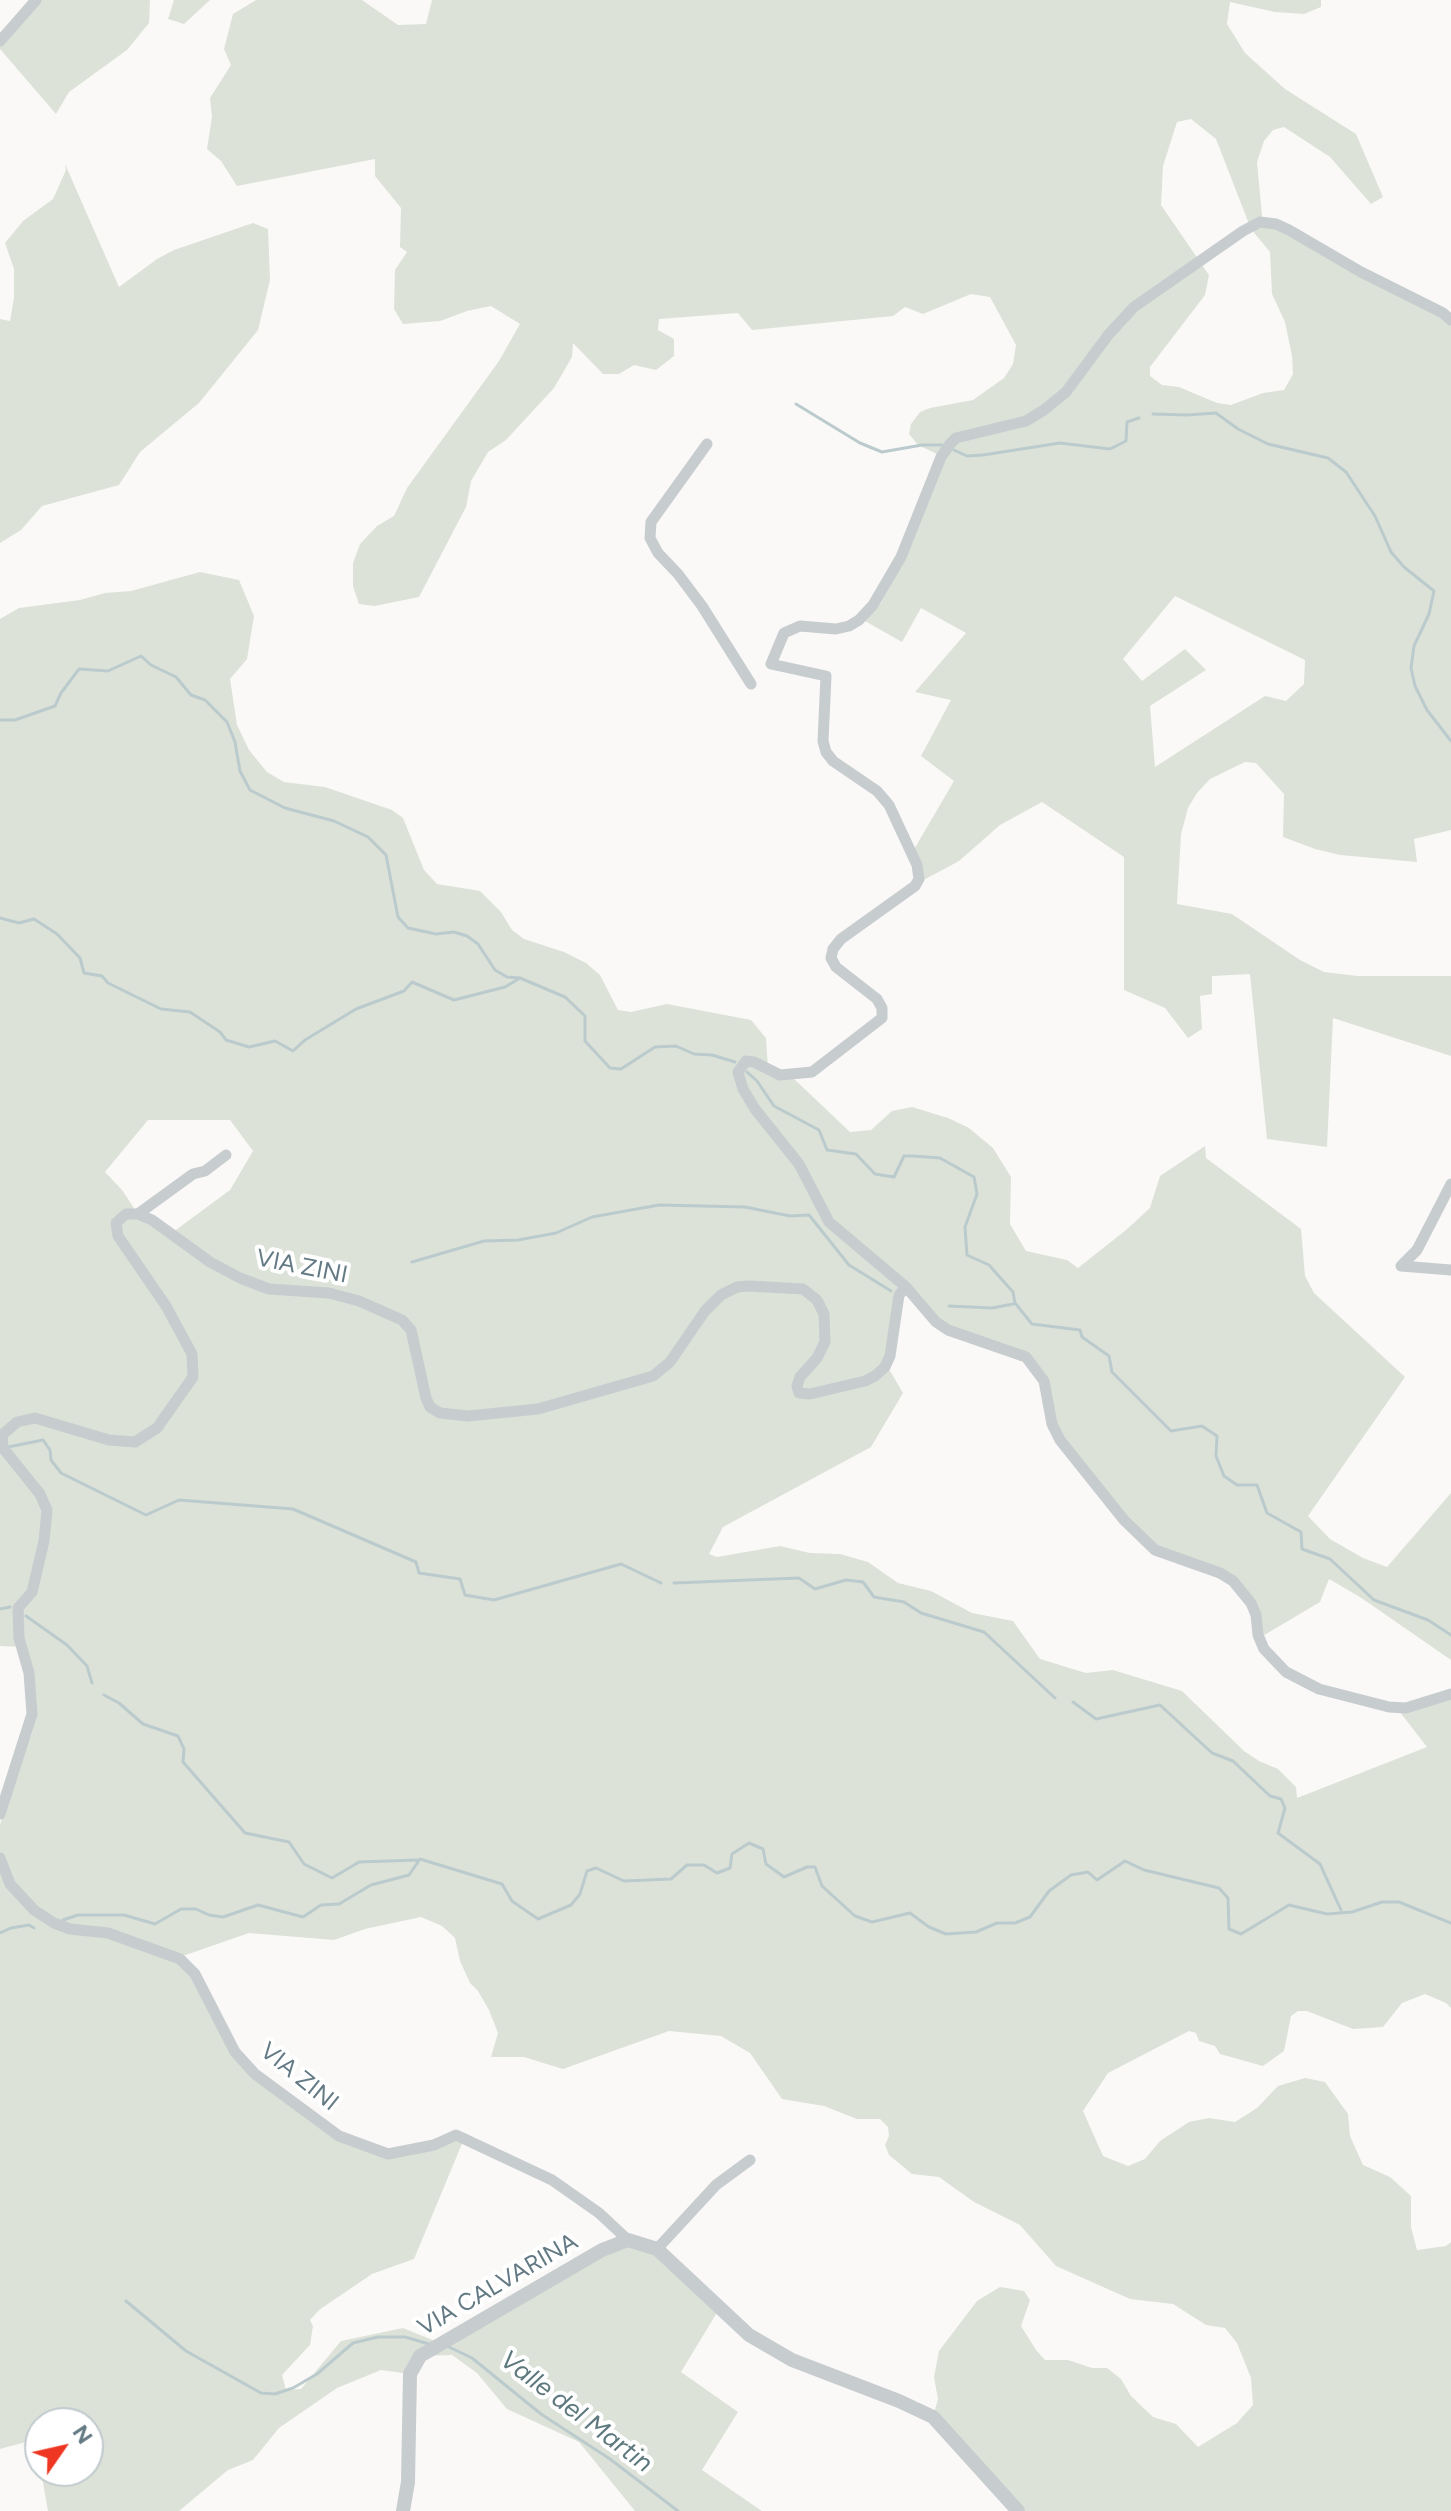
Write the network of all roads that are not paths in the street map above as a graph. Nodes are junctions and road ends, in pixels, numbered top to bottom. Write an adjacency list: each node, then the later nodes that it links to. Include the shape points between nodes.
1 (36, 0): 2 (street)
2 (0, 41)
3 (1451, 320): 10 (street, via 1289,230 1260,222 1134,307 1066,392 1044,410 1026,421 956,438 941,457 901,557 859,620 836,629 800,626 784,633 771,664 826,676 826,752 889,805 919,879 833,949 836,967 877,999 882,1018 812,1072 780,1075 746,1061 738,1072 755,1109 799,1164 829,1222)
4 (707, 444): 5 (street, via 651,522 650,538 702,606)
5 (751, 684)
6 (226, 1155): 8 (street)
7 (1451, 1184): 9 (street, via 1417,1250 1401,1266)
8 (138, 1214): 10 (street, VIA ZINI, via 240,1278 269,1289 329,1293 402,1320 411,1330 430,1407 468,1416 538,1409 653,1376 670,1362 705,1311 737,1287 803,1289 817,1300 824,1314 825,1342 800,1377 799,1393 865,1381 885,1367 890,1356 899,1295); 12 (street, via 126,1214 116,1223 118,1236 166,1306 194,1364 193,1377 157,1428 135,1442 109,1440 35,1418 17,1422 2,1435 3,1448 47,1510 32,1592 18,1608 32,1714)
9 (1451, 1270)
10 (906, 1287): 11 (street, via 948,1330 1026,1357 1044,1381 1060,1440 1124,1520 1155,1550 1233,1581 1251,1603 1264,1649 1286,1672 1319,1689 1389,1707 1406,1708)
11 (1451, 1694)
12 (0, 1814)
13 (0, 1858): 15 (street, VIA ZINI, via 10,1884 54,1923 108,1933 180,1959 195,1974 235,2052 255,2074 339,2136 388,2154 456,2135 552,2180)
14 (750, 2160): 16 (street, via 716,2185)
15 (628, 2240): 16 (street); 17 (street, VIA CALVARINA, via 420,2356 410,2374)
16 (657, 2249): 18 (street, via 749,2335 792,2360 933,2417)
17 (403, 2511)
18 (1018, 2511)

